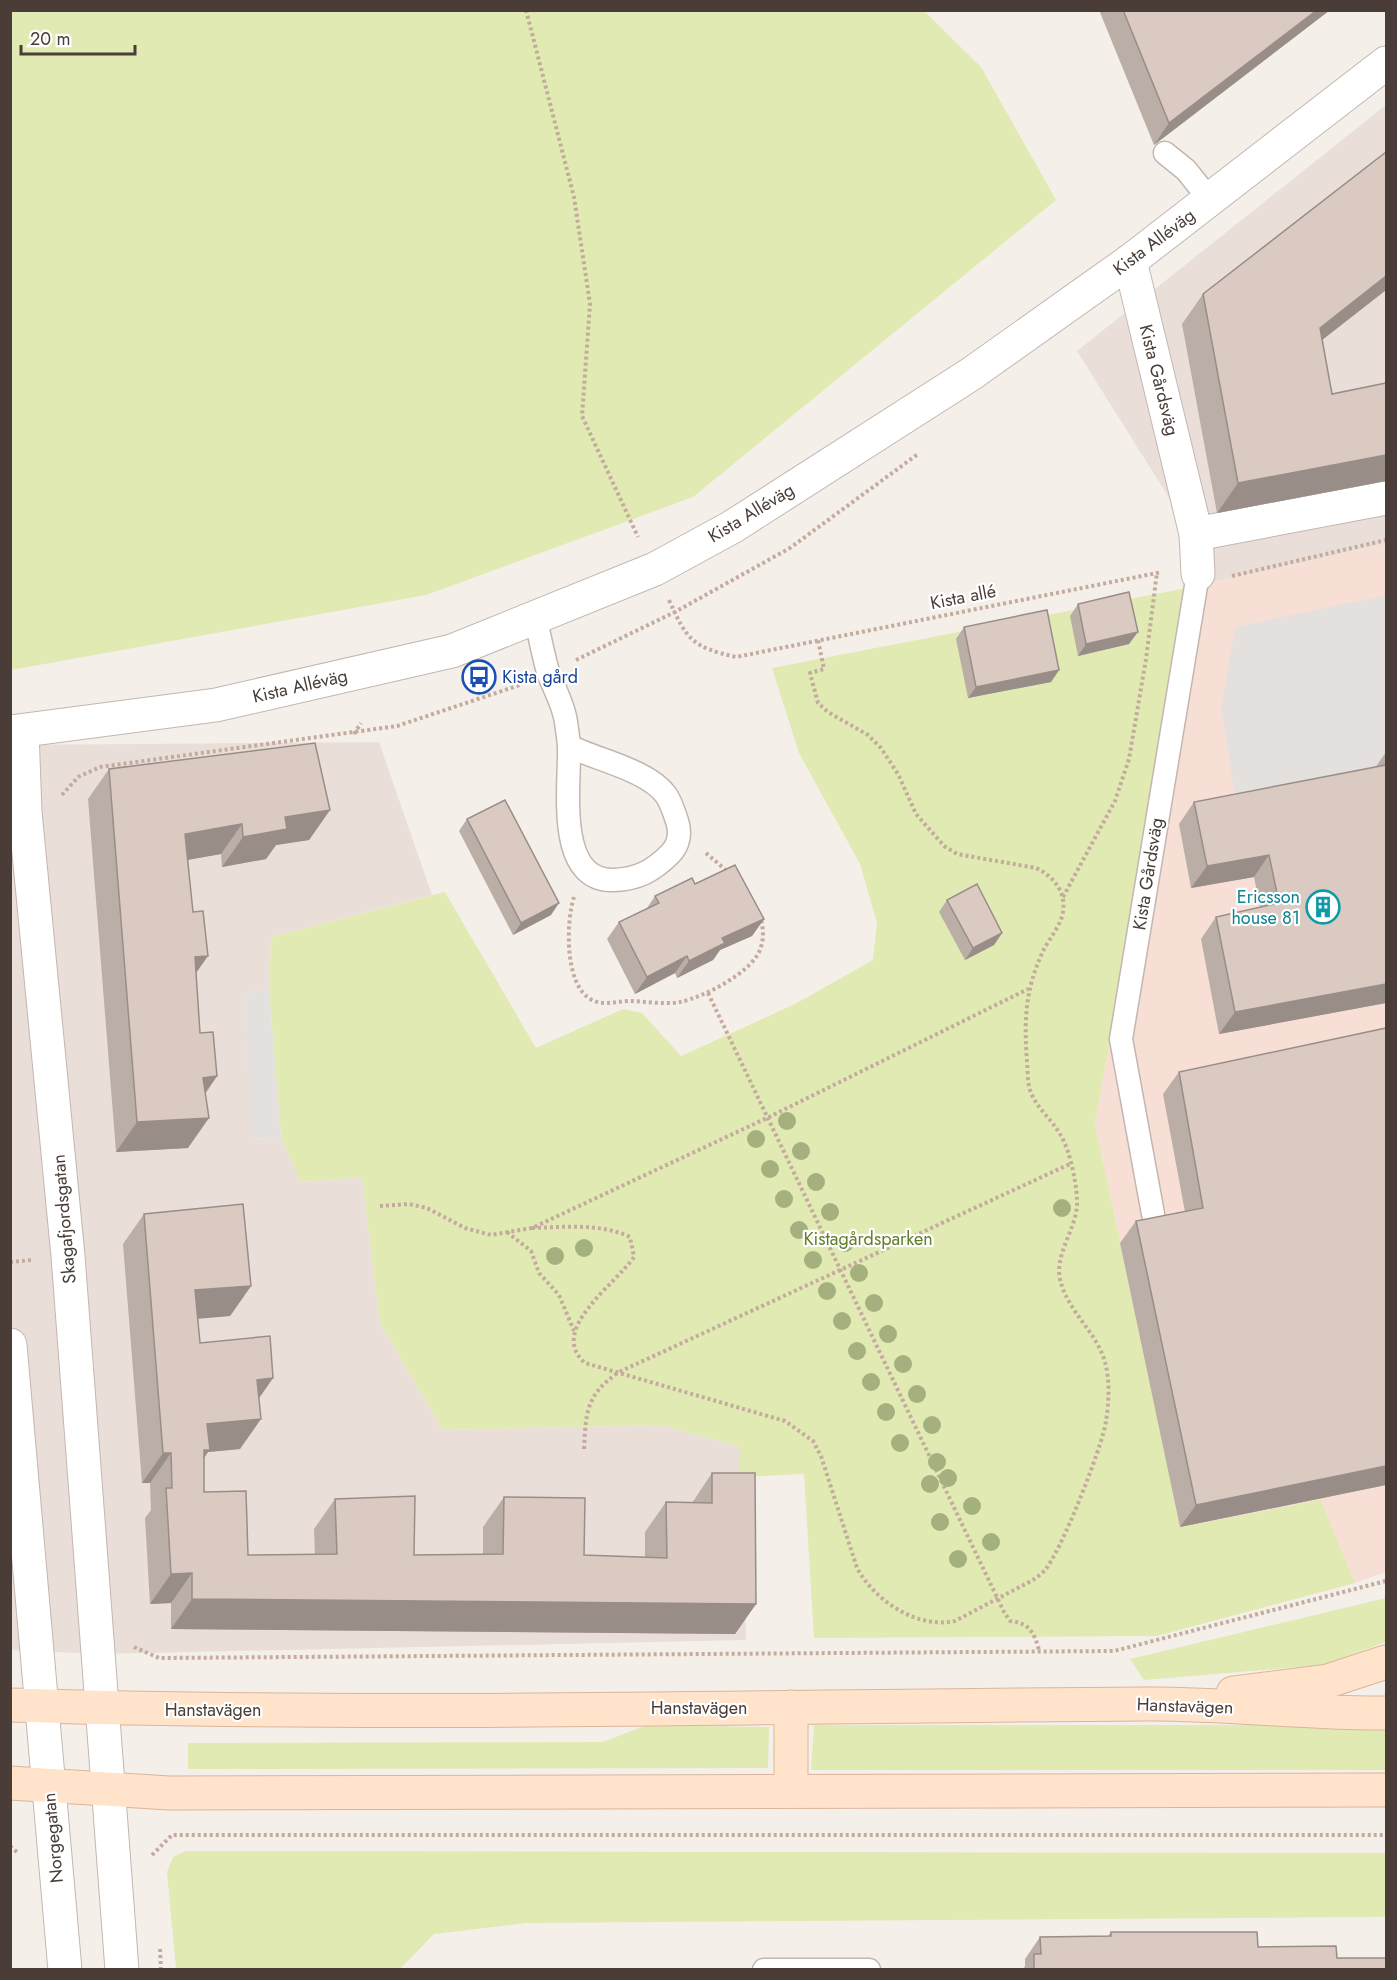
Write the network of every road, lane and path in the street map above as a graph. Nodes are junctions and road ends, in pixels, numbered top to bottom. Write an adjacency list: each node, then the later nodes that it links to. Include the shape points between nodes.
1 (525, 10): 9 (path, via 573,197 590,304 582,416)
2 (1386, 63): 4 (street, Kista Alléväg)
3 (1165, 153): 4 (lane, via 1186,170)
4 (1210, 200): 5 (street, Kista Alléväg)
5 (1130, 261): 7 (street, Kista Gårdsväg); 9 (street, Kista Alléväg, via 971,374 732,527)
6 (1386, 498): 7 (street)
7 (1196, 534): 11 (street, Kista Gårdsväg)
8 (1386, 540): 11 (path, Kista allé, via 1224,577)
9 (655, 569): 12 (street, Kista Alléväg); 13 (path, Kista allé, via 685,633 706,650 736,657)
10 (1158, 572): 11 (path, Kista allé); 13 (path, Kista allé); 21 (path, via 1129,759 1115,801)
11 (1198, 574): 28 (lane, Kista Gårdsväg, via 1121,1039)
12 (535, 617): 15 (street, Kista Alléväg, via 452,651 216,705); 16 (lane, via 565,718)
13 (818, 640): 21 (path, via 824,669 810,673 818,703 868,735 881,748 916,814 933,836 957,854 1047,873)
14 (361, 723): 17 (path, via 354,734 100,767 78,777 63,791)
15 (16, 731): 44 (street, Skagafjordsgatan, via 68,1256)
16 (569, 746): 18 (lane, via 653,782 672,807); 19 (lane, via 568,828)
17 (61, 801)
18 (679, 838): 19 (lane, via 673,851 644,875 610,880); 20 (path, via 703,850)
19 (584, 869): 24 (path, via 568,914 568,936 579,987 591,999 607,1004 678,1002)
20 (729, 873)
21 (1063, 897): 23 (path, via 1064,912)
22 (760, 915): 24 (path, via 763,929 756,957)
23 (1029, 989): 25 (path); 26 (path, via 1024,1032 1031,1092 1062,1136)
24 (708, 993): 25 (path)
25 (767, 1118): 29 (path); 31 (path)
26 (1070, 1164): 31 (path); 37 (path, via 1077,1215 1060,1257 1060,1281 1104,1359 1107,1374 1103,1438 1050,1563 1033,1580)
27 (380, 1206): 30 (path, via 409,1204 427,1208 465,1228 490,1235)
28 (1153, 1214)
29 (532, 1228): 30 (path); 32 (path, via 616,1230 630,1237 634,1257 579,1319)
30 (507, 1232): 32 (path, via 531,1251 539,1274 559,1294)
31 (839, 1269): 34 (path); 37 (path)
32 (574, 1332): 34 (path, via 572,1342 585,1363)
33 (10, 1345): 42 (street)
34 (619, 1372): 35 (path, via 593,1395 586,1412); 37 (path, via 784,1421 813,1441 864,1582 903,1612 936,1624 945,1623)
35 (584, 1449)
36 (1386, 1581): 39 (path, via 1114,1651)
37 (997, 1598): 39 (path, via 1010,1621 1022,1622 1034,1631)
38 (129, 1645): 39 (path, via 159,1658)
39 (1039, 1650)
40 (1386, 1662): 41 (main road, via 1328,1681)
41 (1150, 1704): 43 (main road, Hanstavägen); 45 (main road, Hanstavägen)
42 (26, 1705): 44 (main road, Hanstavägen); 47 (street, Norgegatan)
43 (792, 1707): 44 (main road, Hanstavägen); 49 (main road)
44 (104, 1708): 48 (street)
45 (1386, 1713)
46 (10, 1783): 47 (main road)
47 (48, 1786): 48 (main road); 55 (street, Norgegatan)
48 (109, 1790): 49 (main road, via 169,1793); 56 (street)
49 (791, 1790): 50 (main road)
50 (1386, 1790)
51 (1386, 1835): 54 (path, via 172,1834)
52 (10, 1846): 53 (path)
53 (17, 1851)
54 (151, 1853)
55 (64, 1970)
56 (122, 1970)
57 (764, 1970): 58 (lane)
58 (869, 1970)

